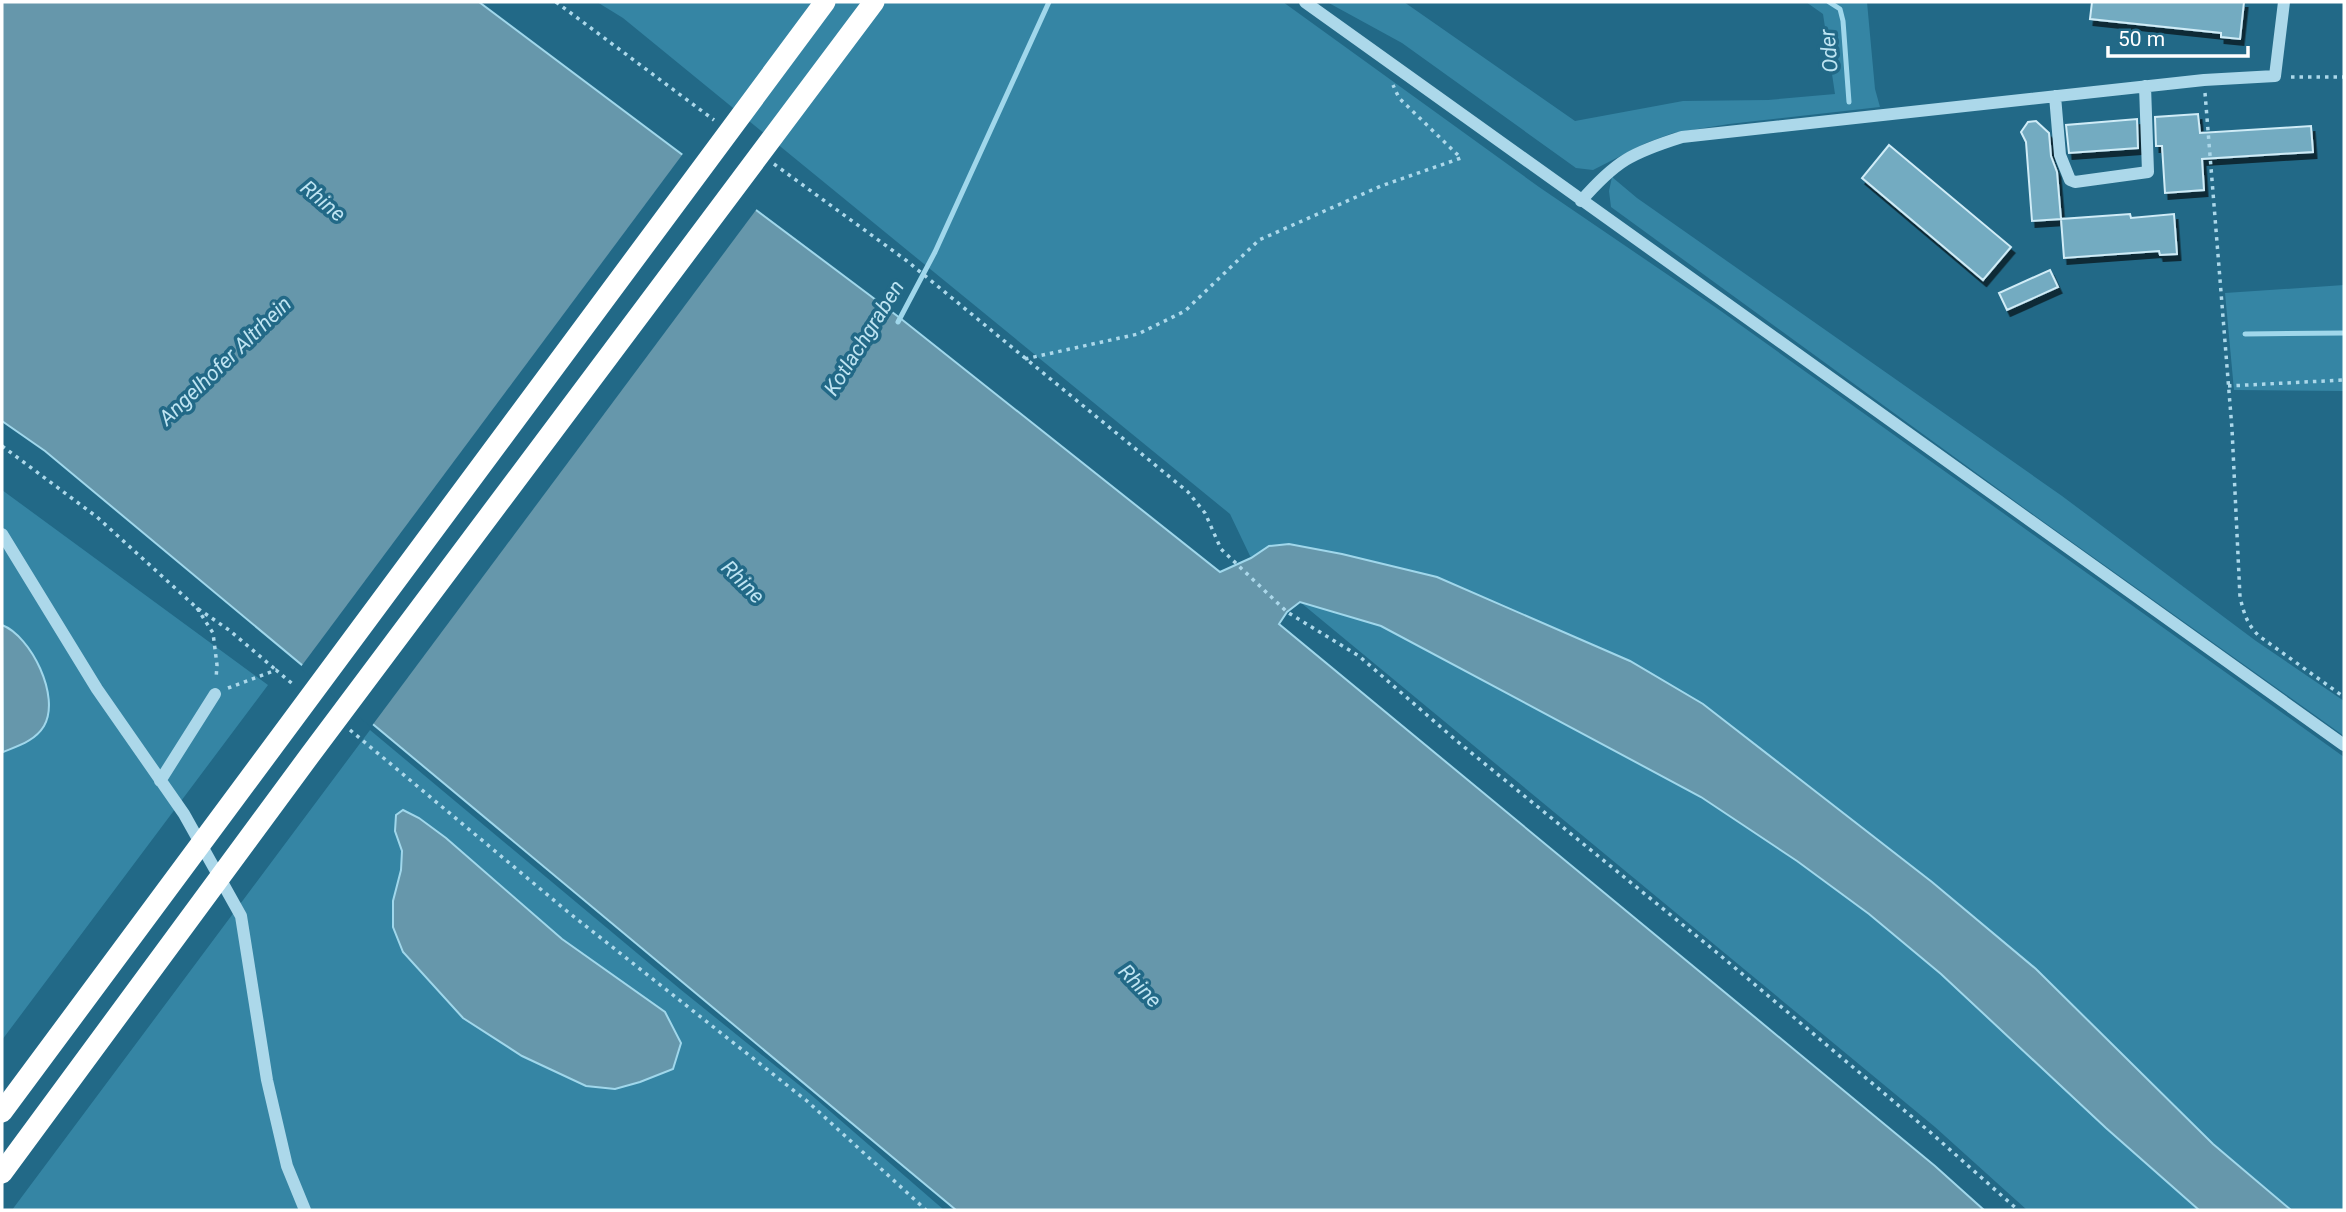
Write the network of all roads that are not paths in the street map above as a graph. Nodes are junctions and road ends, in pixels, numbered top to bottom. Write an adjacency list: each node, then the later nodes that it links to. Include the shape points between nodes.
1 (825, 2): 12 (highway, bridge)
2 (874, 2): 13 (highway, bridge)
3 (1305, 2): 7 (street)
4 (2284, 2): 5 (street, via 2275,76)
5 (2145, 86): 6 (street); 6 (street, via 2148,172 2075,182 2063,164)
6 (2055, 96): 7 (street, via 1682,137 1631,155 1605,174)
7 (1581, 201): 10 (street)
8 (2, 534): 11 (street)
9 (215, 694): 11 (street)
10 (2344, 746)
11 (160, 781): 14 (street, via 242,916 267,1080 287,1166)
12 (2, 1112)
13 (2, 1173)
14 (305, 1210)

